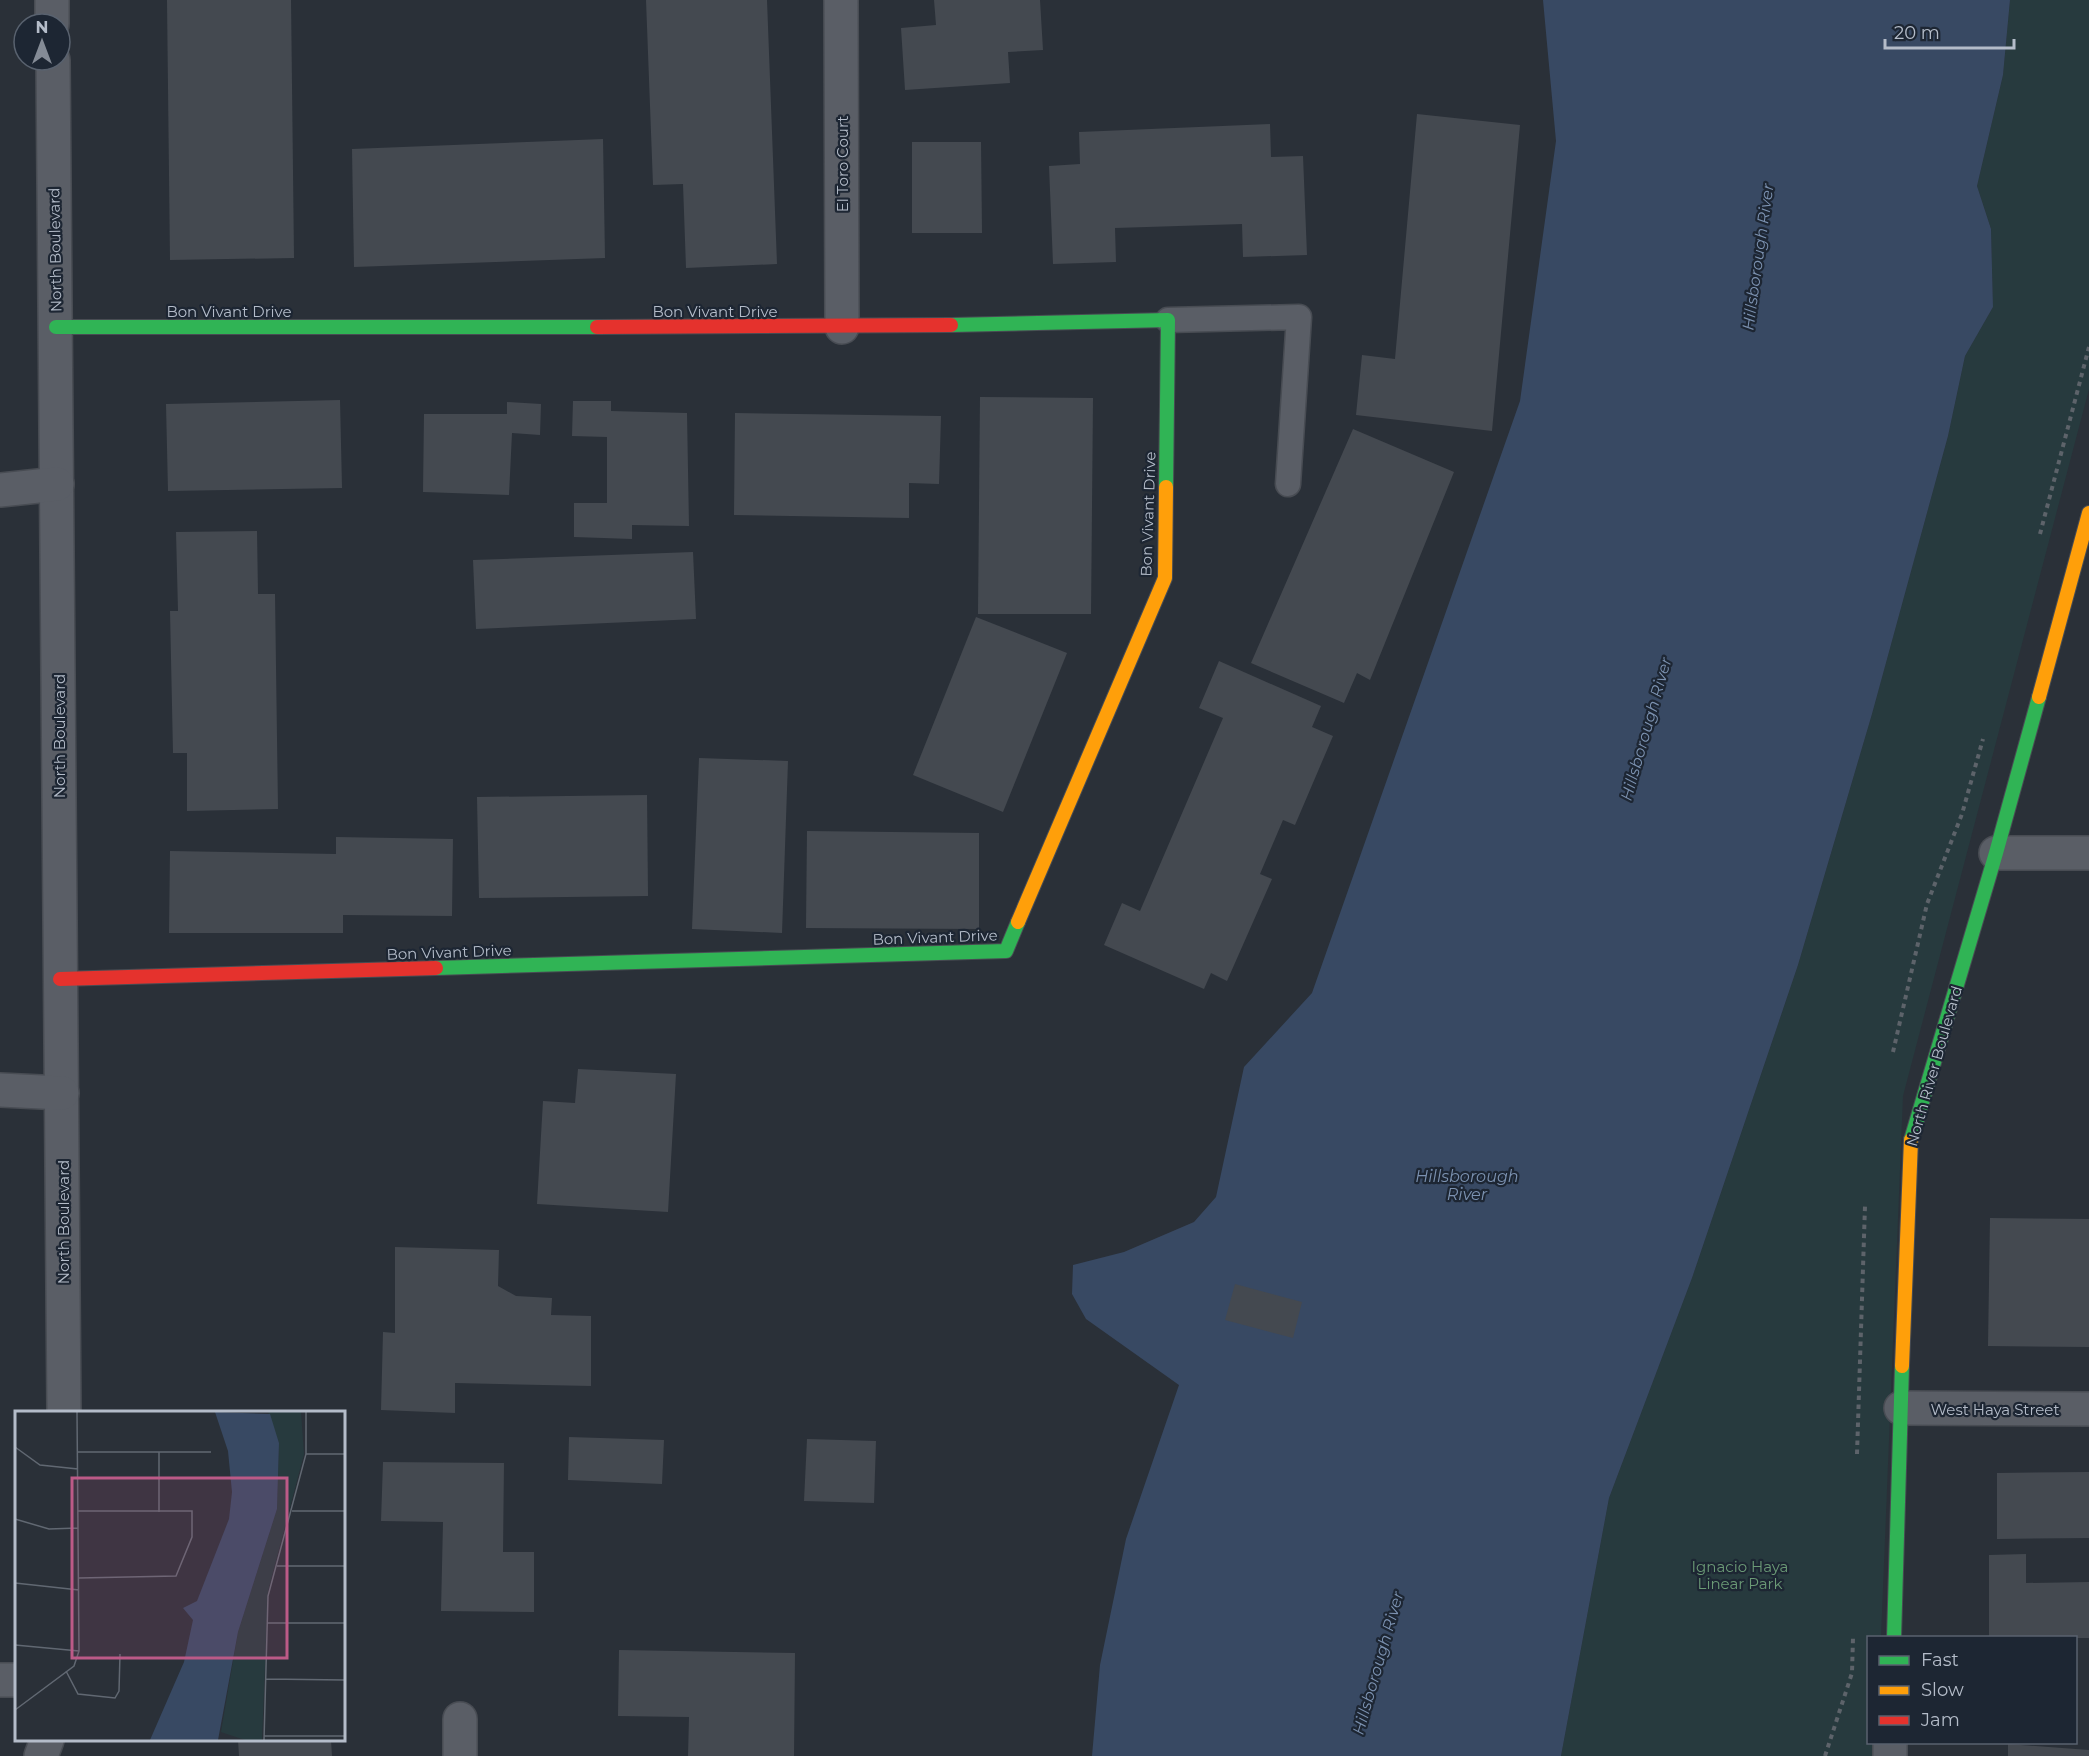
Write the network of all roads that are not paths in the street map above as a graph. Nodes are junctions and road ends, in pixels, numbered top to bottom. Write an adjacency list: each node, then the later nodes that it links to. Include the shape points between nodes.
1 (841, 0): 5 (street, El Toro Court)
2 (53, 72): 4 (street, North Boulevard)
3 (1168, 320): 5 (street, Bon Vivant Drive); 7 (lane, via 1299,317); 12 (street, Bon Vivant Drive, via 1164,578 1006,951)
4 (56, 327): 5 (street, Bon Vivant Drive); 6 (street, North Boulevard)
5 (842, 327)
6 (57, 484): 8 (street); 12 (street, North Boulevard)
7 (1288, 484)
8 (0, 490)
9 (2089, 513): 10 (street, North River Boulevard)
10 (1996, 853): 11 (street); 15 (street, North River Boulevard, via 1909,1146)
11 (2089, 854)
12 (60, 979): 14 (street, North Boulevard)
13 (0, 1090): 14 (street)
14 (62, 1093): 17 (street, North Boulevard)
15 (1902, 1408): 16 (street, West Haya Street); 18 (street, North River Boulevard)
16 (2089, 1409)
17 (64, 1411)
18 (1894, 1636)
19 (460, 1719): 22 (street)
20 (47, 1741): 21 (street)
21 (41, 1756)
22 (460, 1756)

